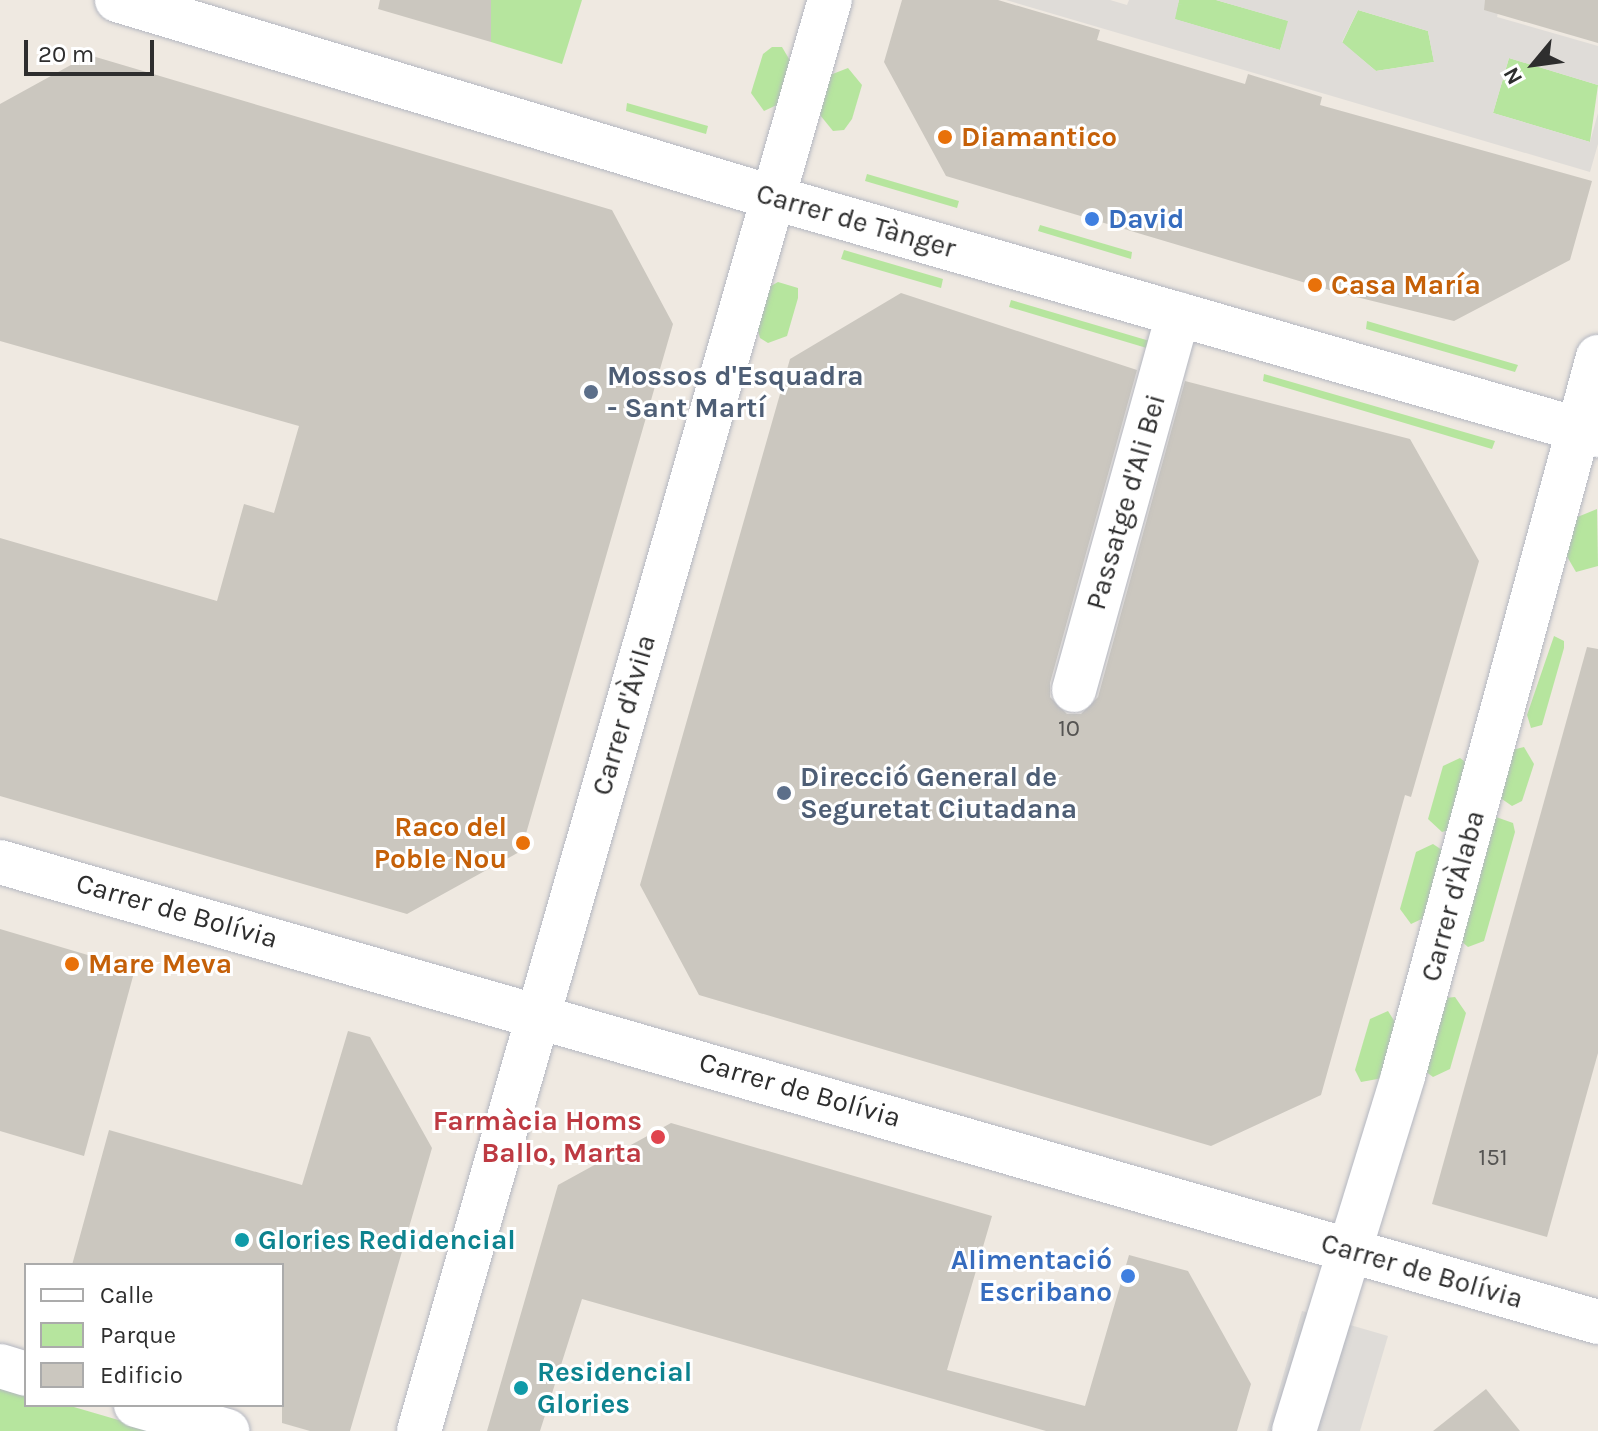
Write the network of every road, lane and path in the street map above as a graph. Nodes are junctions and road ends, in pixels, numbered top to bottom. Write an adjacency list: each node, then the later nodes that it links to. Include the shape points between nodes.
1 (117, 0): 3 (street, Carrer de Tànger)
2 (830, 0): 3 (street, Carrer d'Àvila)
3 (771, 197): 4 (street, Carrer de Tànger); 9 (street, Carrer d'Àvila)
4 (1178, 314): 6 (street, Carrer de Tànger); 7 (street, Passatge d'Ali Bei)
5 (1598, 357): 6 (street, Carrer d'Àlaba)
6 (1588, 432): 10 (street, Carrer d'Àlaba)
7 (1074, 690)
8 (0, 862): 9 (street, Carrer de Bolívia)
9 (536, 1013): 10 (street, Carrer de Bolívia); 16 (street, Carrer d'Àvila)
10 (1351, 1250): 11 (street, Carrer de Bolívia); 17 (street, Carrer d'Àlaba)
11 (1598, 1322)
12 (0, 1366): 13 (street)
13 (24, 1373)
14 (143, 1407): 15 (street)
15 (227, 1431)
16 (419, 1431)
17 (1294, 1431)

